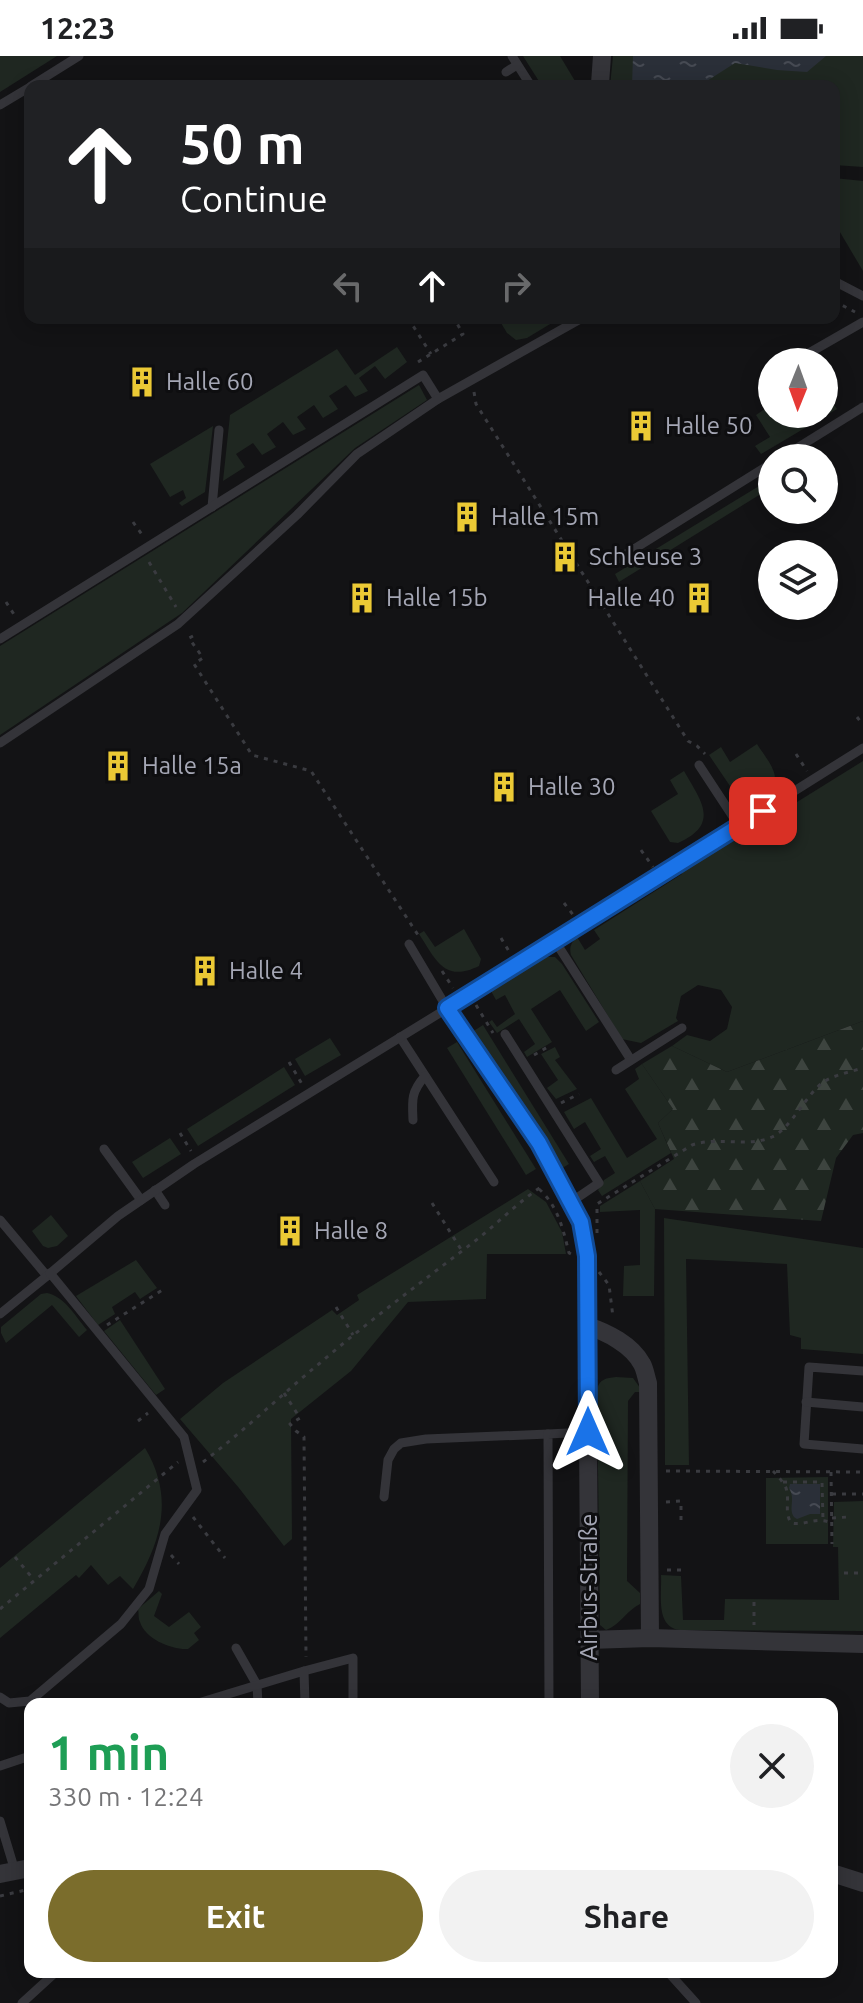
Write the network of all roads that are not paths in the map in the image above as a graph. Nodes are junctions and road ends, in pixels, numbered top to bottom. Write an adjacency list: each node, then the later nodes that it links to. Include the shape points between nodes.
1 (79, 56): 5 (lane)
2 (602, 56): 7 (street)
3 (515, 60): 4 (lane); 6 (lane)
4 (506, 72)
5 (41, 80)
6 (527, 80)
7 (600, 80)
8 (24, 90): 9 (lane)
9 (0, 105)
10 (840, 284): 11 (lane)
11 (863, 296)
12 (863, 319): 14 (lane)
13 (572, 324): 15 (lane, via 460,392)
14 (816, 348)
15 (438, 399): 20 (lane, via 423,375); 23 (lane, via 357,454 178,624)
16 (863, 407): 18 (lane)
17 (219, 430): 20 (lane)
18 (804, 444)
19 (758, 472): 21 (lane)
20 (212, 507): 22 (lane)
21 (618, 559)
22 (0, 639)
23 (0, 743)
24 (863, 748): 26 (lane)
25 (699, 765): 26 (lane)
26 (739, 826): 27 (lane)
27 (555, 941): 29 (lane); 33 (lane)
28 (409, 944): 29 (lane)
29 (447, 1008): 32 (lane); 41 (lane, via 539,1143)
30 (682, 1028): 33 (lane)
31 (505, 1034): 41 (lane, via 599,1183)
32 (400, 1037): 35 (lane); 39 (lane)
33 (631, 1060): 34 (lane)
34 (616, 1070)
35 (425, 1076): 36 (lane, via 416,1086); 38 (lane)
36 (413, 1120)
37 (104, 1149): 40 (lane)
38 (494, 1182)
39 (155, 1190): 40 (lane); 42 (lane)
40 (141, 1200): 44 (lane)
41 (571, 1202): 45 (lane, via 586,1244)
42 (165, 1205)
43 (0, 1220): 44 (lane)
44 (48, 1274): 46 (lane); 62 (lane, via 184,1437 197,1490 165,1534 149,1589 121,1624)
45 (587, 1304): 47 (street, Airbus-Straße)
46 (0, 1314)
47 (587, 1326): 51 (street, Airbus-Straße); 55 (street, via 625,1346 641,1362 648,1383)
48 (863, 1371): 49 (lane, via 809,1367)
49 (806, 1402): 50 (lane); 53 (lane, via 804,1444)
50 (863, 1407)
51 (588, 1432): 52 (lane); 56 (street, Airbus-Straße)
52 (548, 1434): 54 (lane, via 401,1443 388,1460); 67 (lane)
53 (863, 1449)
54 (384, 1497)
55 (650, 1638): 56 (street); 57 (street)
56 (589, 1640): 68 (street, Airbus-Straße)
57 (863, 1644)
58 (236, 1648): 60 (lane)
59 (305, 1666): 60 (lane); 65 (lane); 66 (lane, via 353,1658)
60 (257, 1685): 63 (lane); 64 (lane)
61 (0, 1697): 69 (lane, via 9,1703)
62 (34, 1698)
63 (222, 1698)
64 (258, 1698)
65 (305, 1698)
66 (353, 1698)
67 (549, 1698)
68 (590, 1698)
69 (24, 1702)
70 (24, 1758): 71 (lane)
71 (0, 1766)
72 (0, 1821): 73 (lane)
73 (15, 1871)
74 (838, 1875): 75 (street)
75 (863, 1883)
76 (49, 1978): 78 (lane)
77 (673, 1978): 79 (lane)
78 (22, 2003)
79 (696, 2003)

